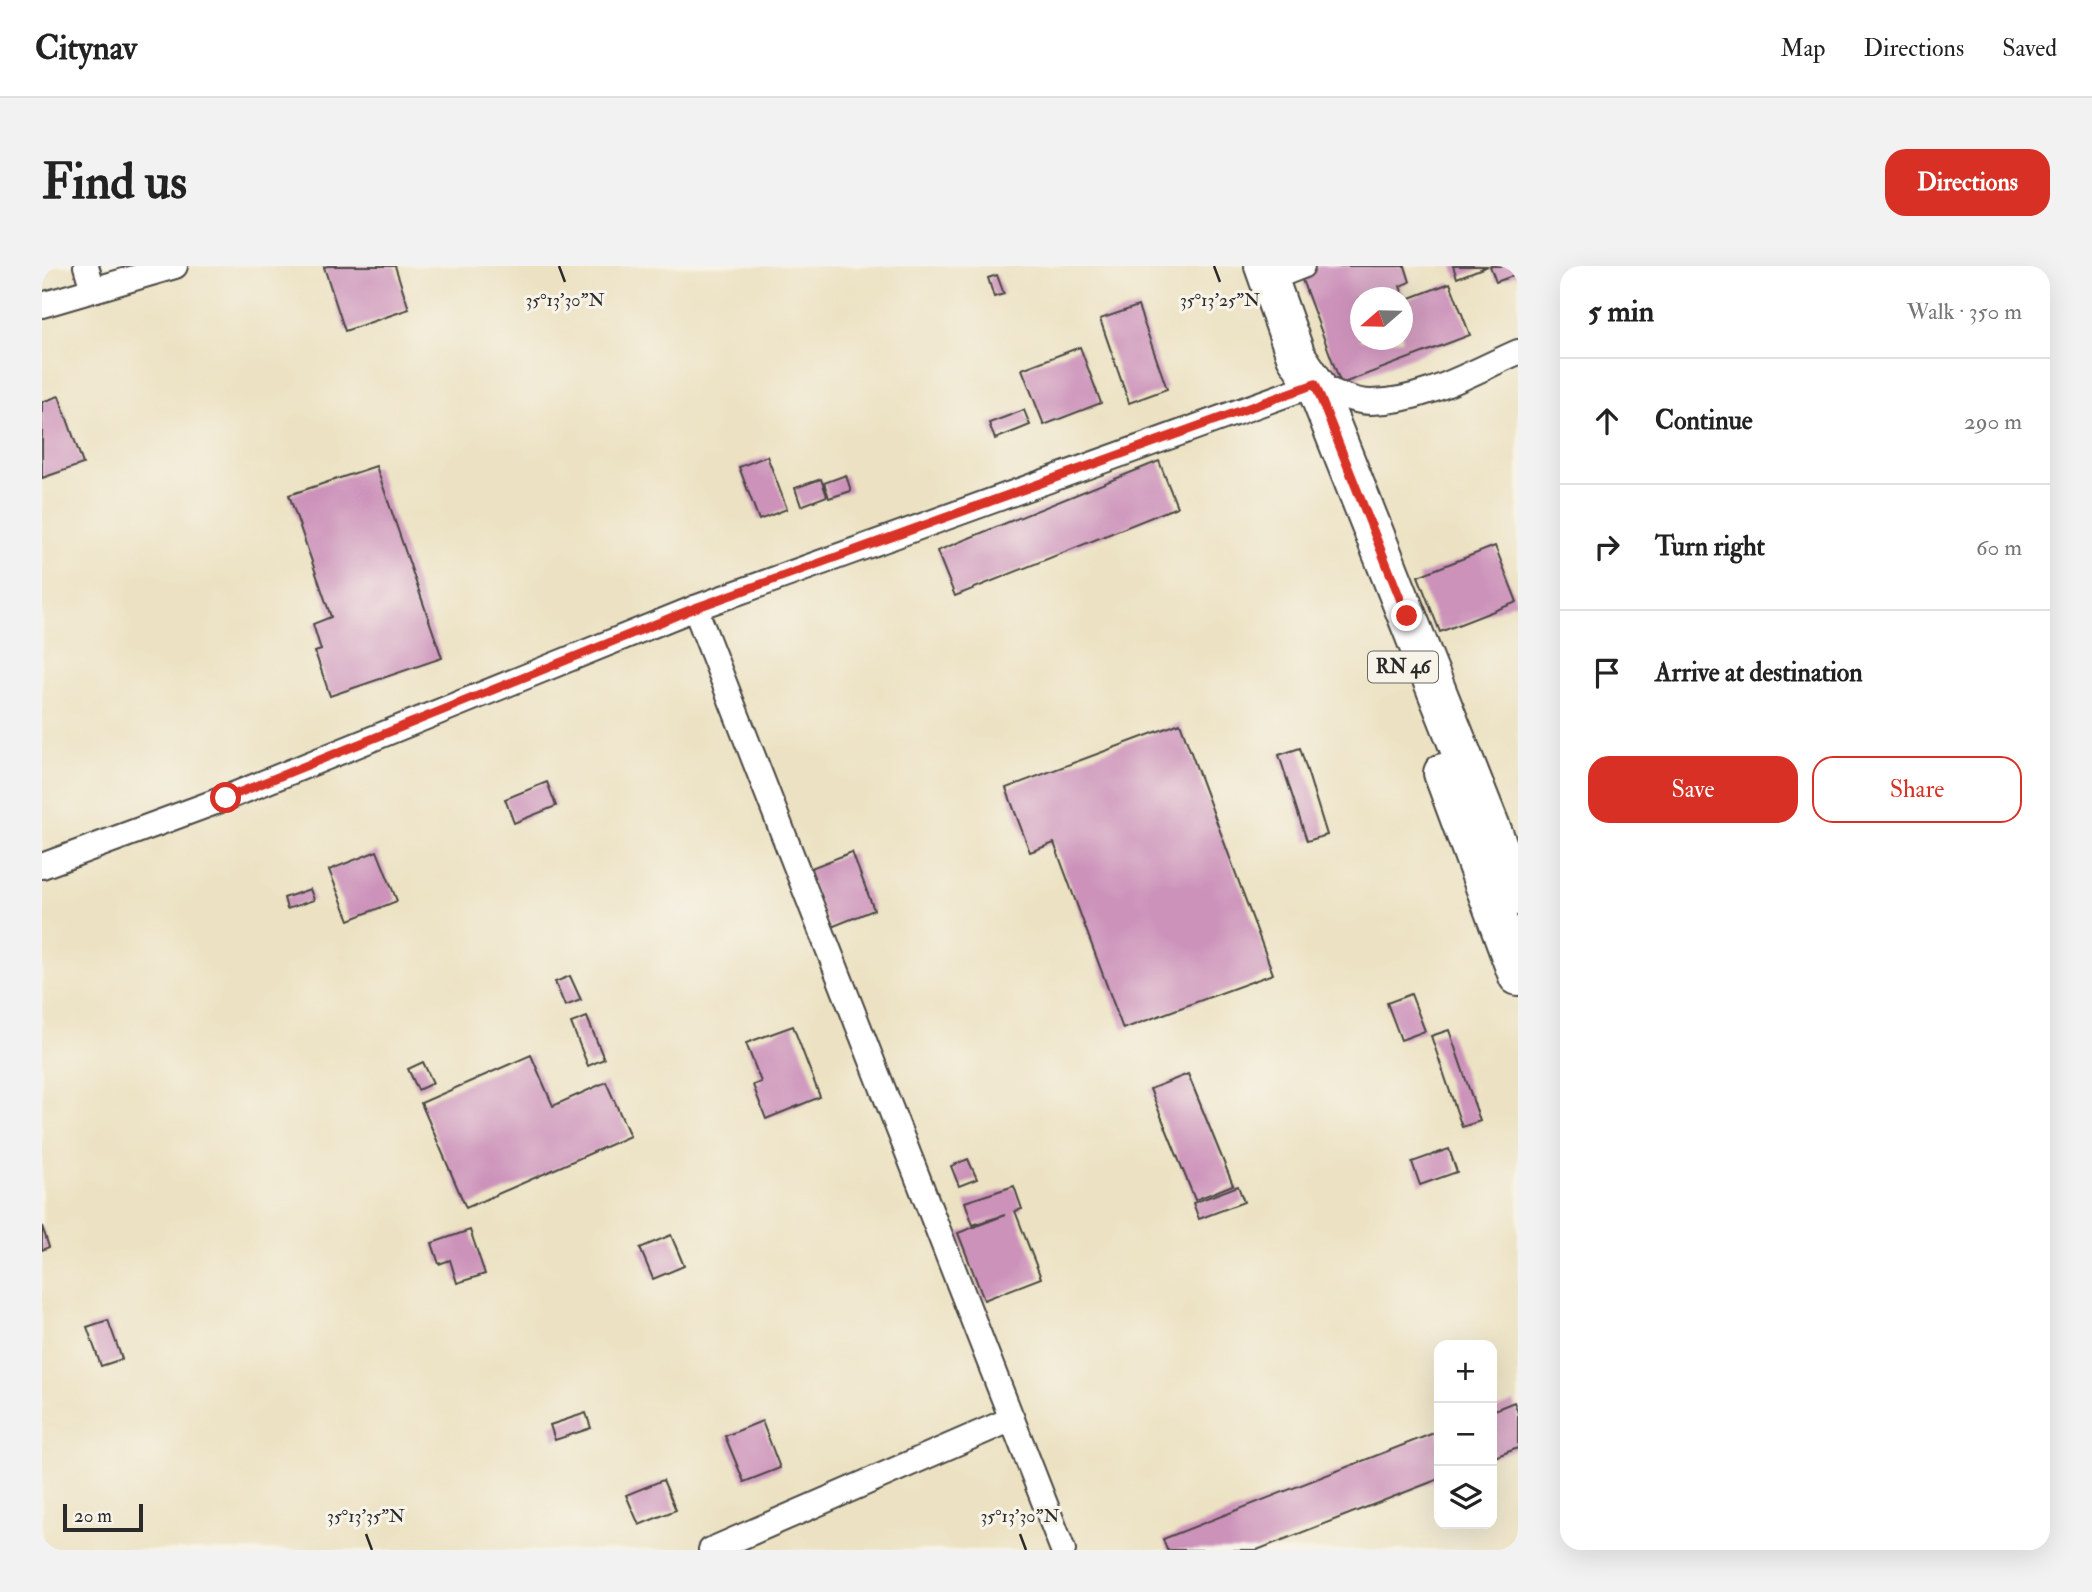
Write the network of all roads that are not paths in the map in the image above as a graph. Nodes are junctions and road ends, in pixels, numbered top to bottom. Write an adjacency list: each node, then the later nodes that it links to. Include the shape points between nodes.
1 (86, 266): 4 (street)
2 (175, 266): 4 (street)
3 (1278, 270): 7 (main road, RN 46)
4 (93, 290): 5 (street)
5 (42, 305)
6 (1518, 352): 7 (street, via 1441,387 1369,402)
7 (1304, 376): 8 (street); 10 (main road, RN 46); 11 (main road, RN 46)
8 (695, 608): 9 (street, via 226,798); 12 (street)
9 (42, 866)
10 (1518, 896)
11 (1518, 976)
12 (1012, 1419): 13 (street); 14 (street)
13 (711, 1550)
14 (1063, 1550)

